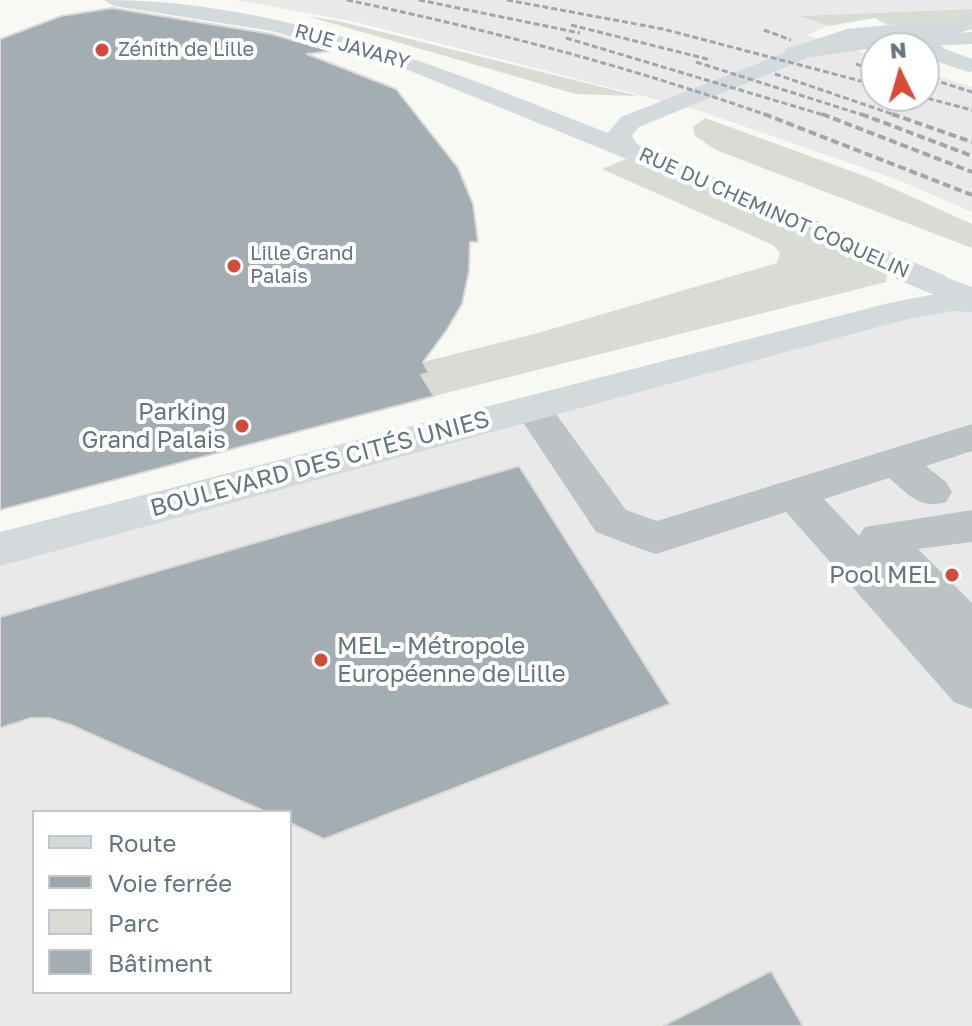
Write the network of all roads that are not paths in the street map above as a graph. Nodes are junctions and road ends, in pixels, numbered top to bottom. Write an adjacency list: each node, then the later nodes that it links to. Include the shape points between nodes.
1 (114, 0): 13 (main road, RUE JAVARY, via 252,21 340,42)
2 (158, 0): 13 (main road, RUE JAVARY, via 248,13 409,56)
3 (972, 25): 4 (main road); 10 (main road, via 847,35)
4 (934, 32)
5 (972, 38): 6 (main road)
6 (940, 45)
7 (860, 46): 10 (main road, via 839,45)
8 (860, 54): 10 (main road)
9 (940, 55): 11 (main road)
10 (805, 56): 12 (main road)
11 (970, 66)
12 (672, 113): 13 (main road); 14 (main road, RUE DU CHEMINOT COQUELIN, via 659,133 672,147)
13 (604, 128): 14 (main road, RUE DU CHEMINOT COQUELIN, via 729,181); 15 (main road, RUE DU CHEMINOT COQUELIN)
14 (833, 217): 15 (main road, RUE DU CHEMINOT COQUELIN)
15 (936, 271): 16 (main road); 17 (main road); 18 (main road, BOULEVARD DES CITÉS UNIES, via 919,292 689,355)
16 (972, 272)
17 (972, 300): 18 (main road, BOULEVARD DES CITÉS UNIES, via 901,310)
18 (641, 379): 19 (main road, BOULEVARD DES CITÉS UNIES)
19 (532, 407): 23 (street, via 611,521 656,538); 25 (main road, BOULEVARD DES CITÉS UNIES)
20 (972, 437): 21 (street)
21 (896, 462): 22 (street); 23 (street)
22 (931, 492)
23 (795, 495): 27 (street)
24 (972, 526): 26 (street, via 880,538)
25 (0, 549)
26 (972, 634)
27 (972, 687)

